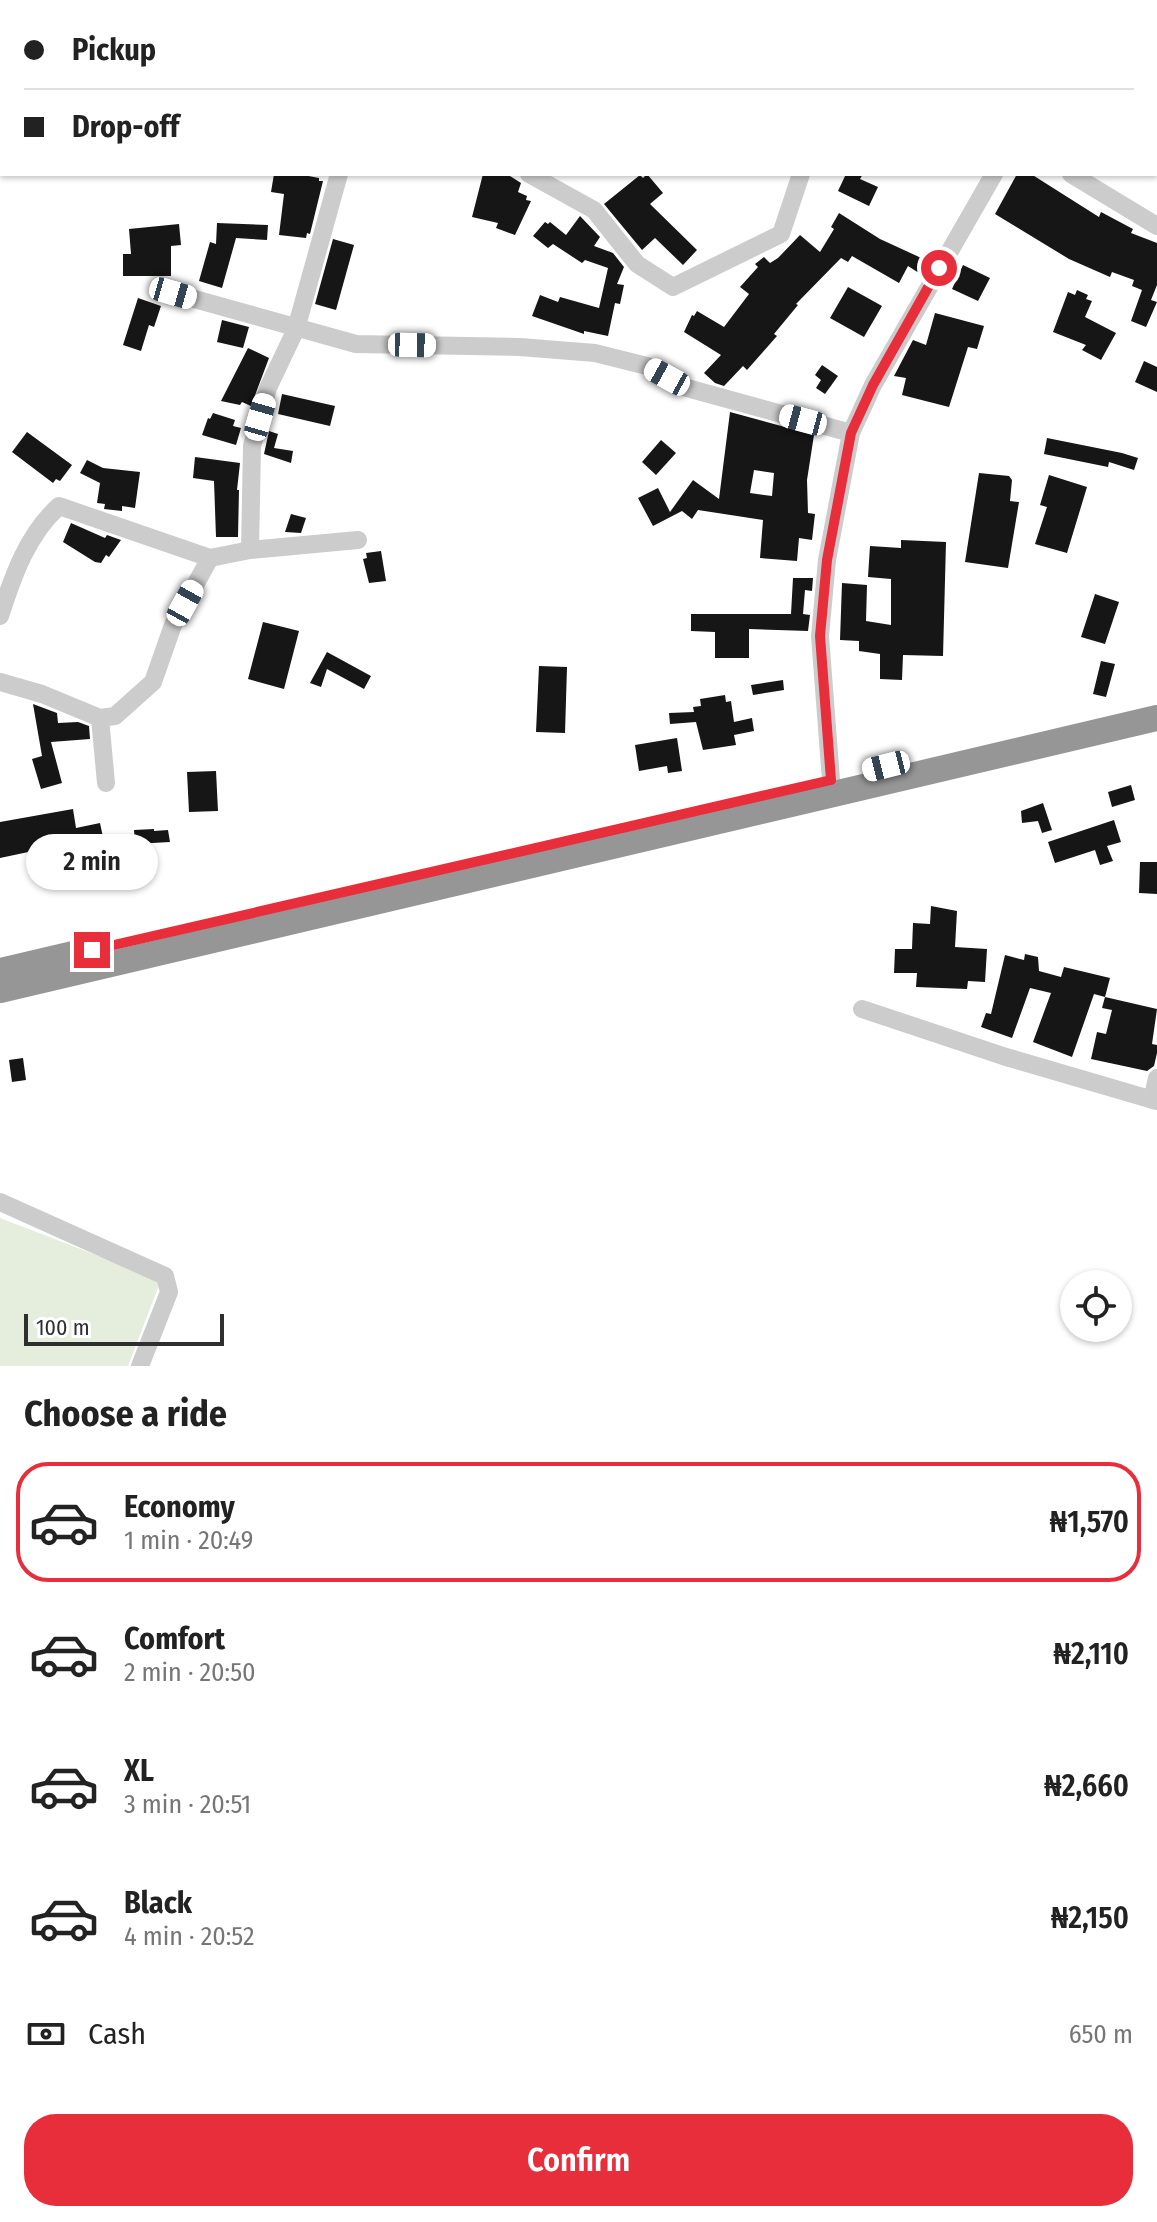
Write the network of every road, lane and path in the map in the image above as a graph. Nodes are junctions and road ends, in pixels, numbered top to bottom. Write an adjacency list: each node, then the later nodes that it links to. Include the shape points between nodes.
1 (338, 176): 8 (street)
2 (533, 176): 3 (street, via 594,210 637,264 673,287 781,234)
3 (800, 176)
4 (993, 176): 9 (street)
5 (1074, 176): 6 (street)
6 (1157, 226)
7 (173, 293): 8 (street)
8 (296, 329): 9 (street, via 356,344 595,353 647,366 687,388); 11 (street, via 268,388 252,446)
9 (851, 433): 18 (street, via 827,560 820,636)
10 (358, 540): 11 (street)
11 (250, 550): 12 (street)
12 (210, 558): 13 (street, via 59,506 23,553); 16 (street, via 173,625 153,682 115,716)
13 (0, 616)
14 (0, 682): 16 (street)
15 (1157, 701): 18 (highway)
16 (100, 718): 19 (street)
17 (1157, 718): 21 (highway)
18 (831, 780): 20 (highway)
19 (106, 783)
20 (0, 971)
21 (0, 990)
22 (862, 1009): 24 (street)
23 (1157, 1078): 24 (street)
24 (1154, 1101)
25 (0, 1202): 26 (street, via 165,1276 169,1292)
26 (140, 1366)

